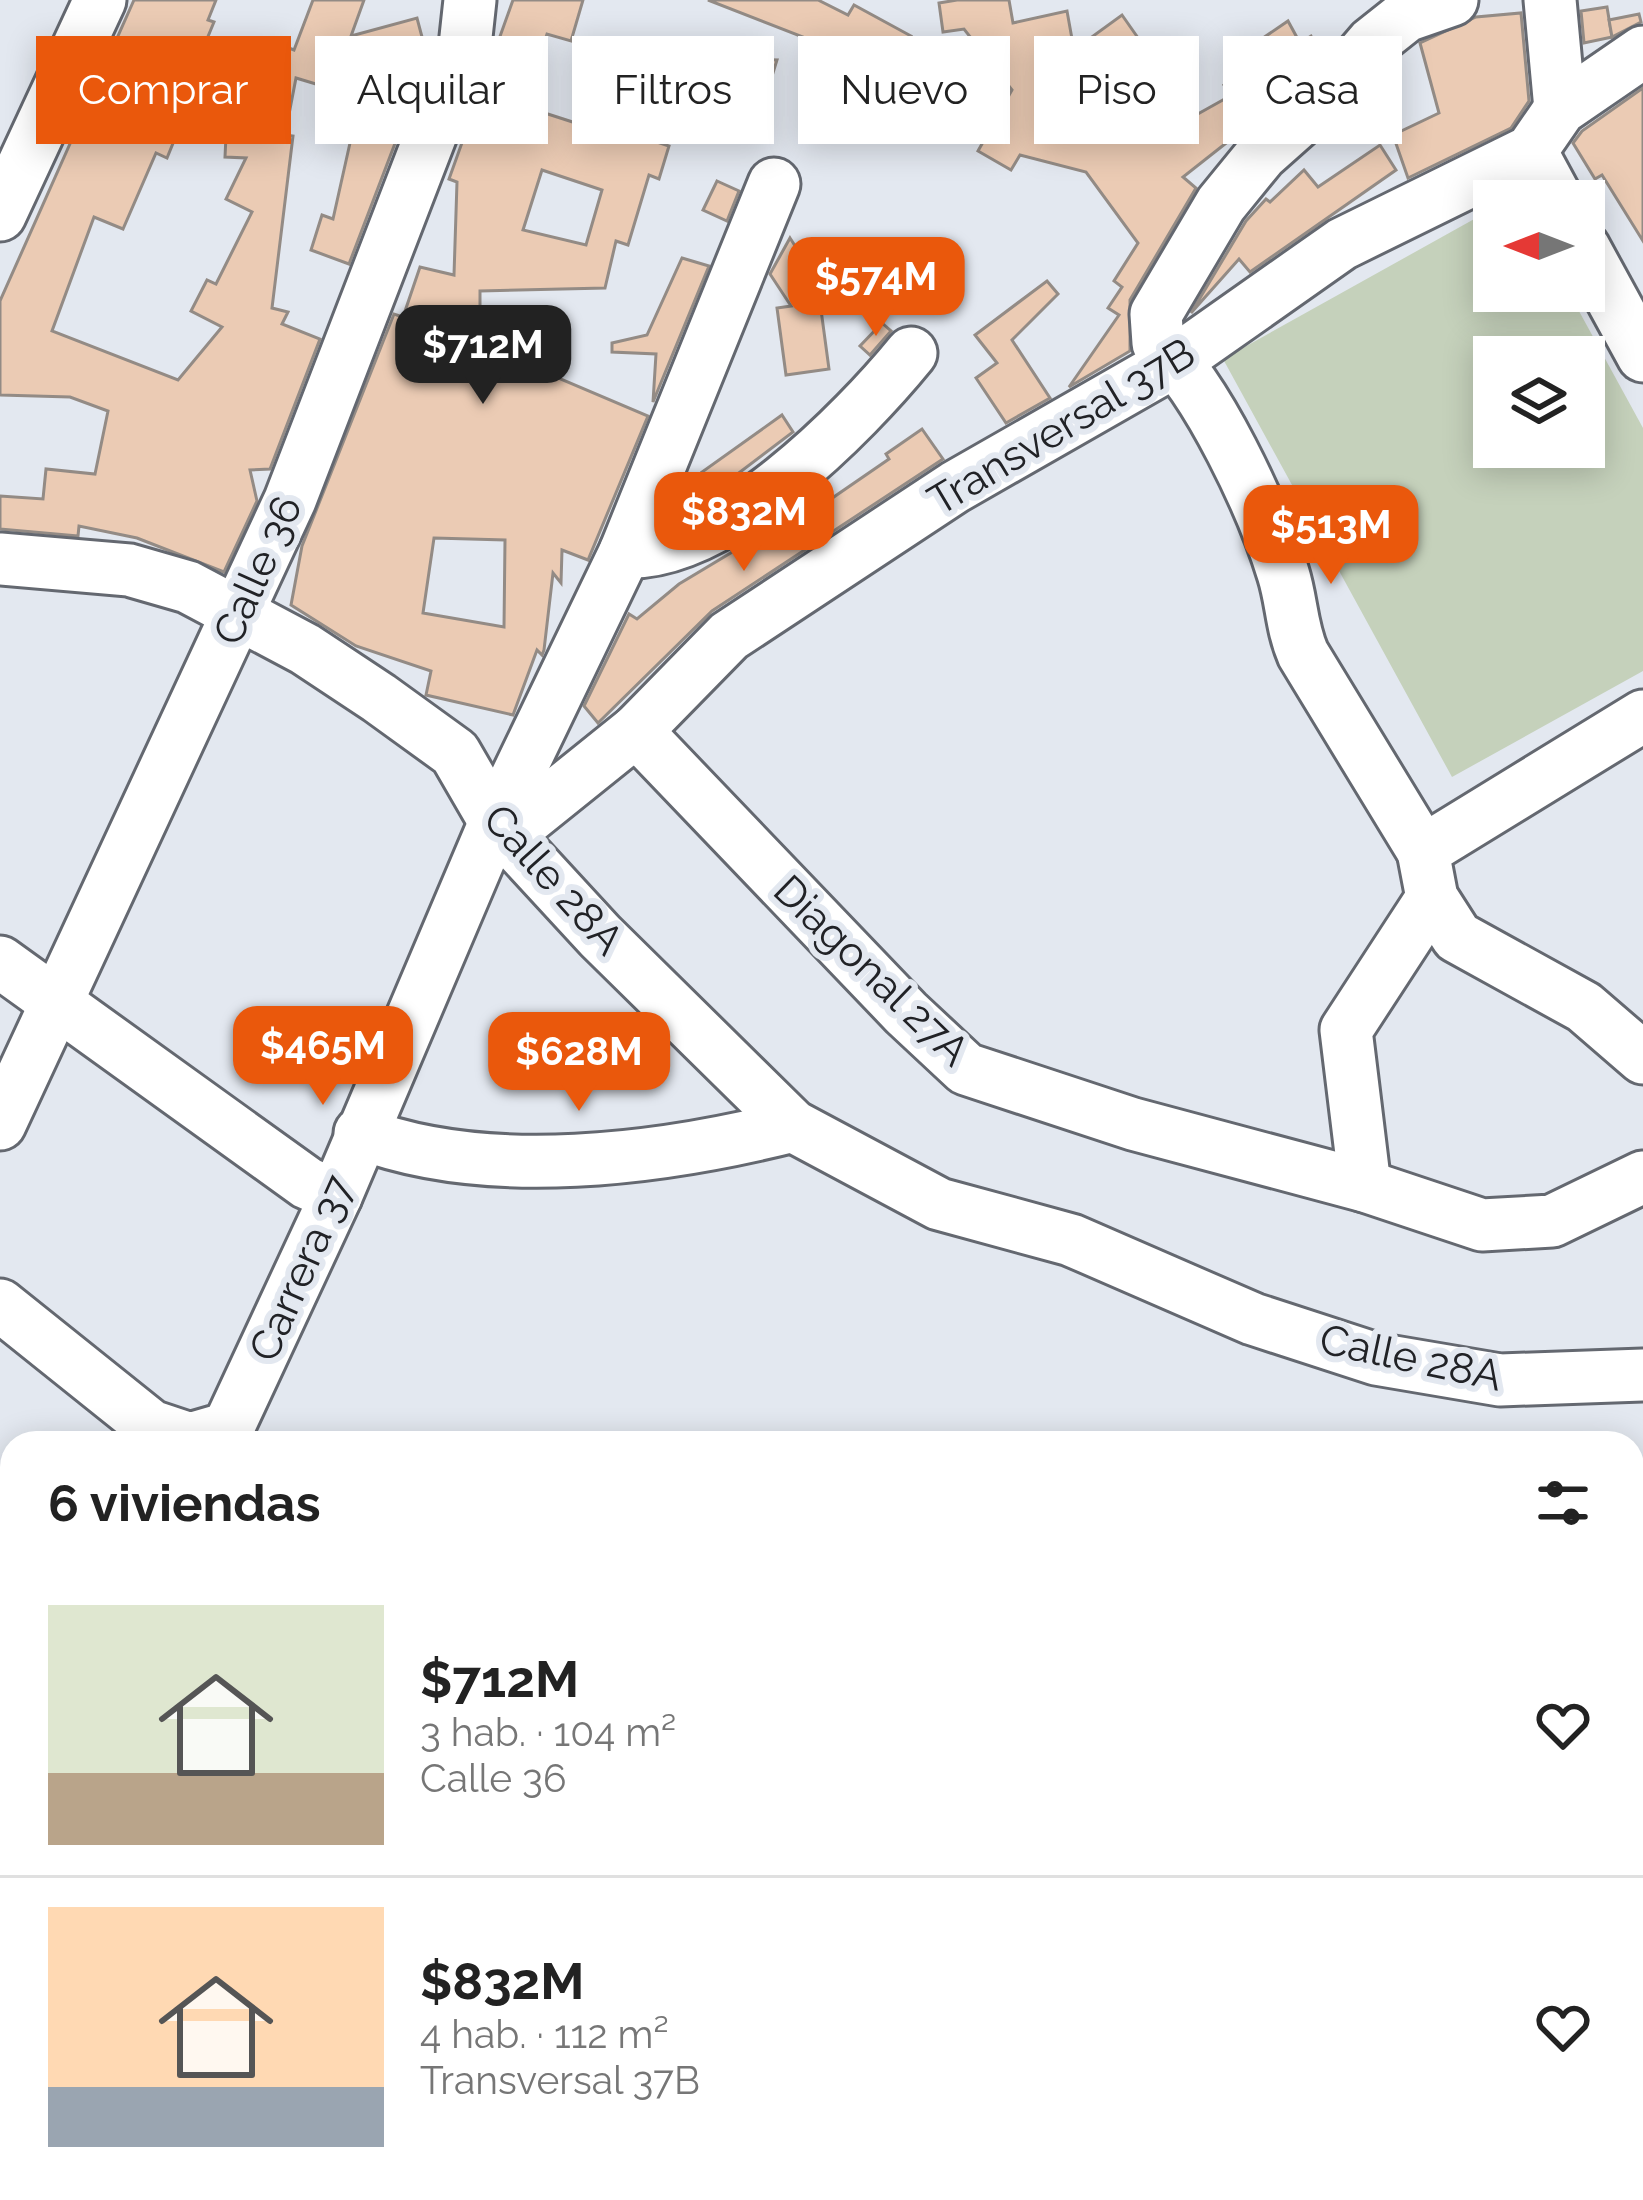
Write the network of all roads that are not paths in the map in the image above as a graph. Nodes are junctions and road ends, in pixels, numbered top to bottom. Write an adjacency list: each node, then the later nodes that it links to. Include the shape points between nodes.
1 (100, 0): 10 (street)
2 (470, 0): 17 (street, Calle 36, via 465,46 290,500)
3 (1452, 0): 14 (street, via 1406,16 1372,43 1221,204 1156,314 1158,344)
4 (1550, 0): 6 (street)
5 (1643, 52): 6 (street, Transversal 37B)
6 (1561, 109): 7 (street, Transversal 37B)
7 (1531, 152): 8 (street); 14 (street, Transversal 37B, via 1342,244)
8 (1546, 180)
9 (774, 184): 15 (street, Carrera 37)
10 (0, 215)
11 (1605, 286): 13 (street)
12 (911, 352): 15 (street, via 859,417 808,461 708,530)
13 (1643, 356)
14 (1177, 360): 19 (street, Transversal 37B, via 955,487 729,636); 21 (street, via 1274,542 1303,654)
15 (625, 551): 20 (street, Carrera 37)
16 (0, 559): 17 (street, Calle 28A, via 129,570)
17 (238, 613): 20 (street, Calle 28A, via 305,649 455,753); 23 (street, Calle 36)
18 (1643, 716): 21 (street)
19 (636, 731): 20 (street, Transversal 37B, via 529,817); 29 (street, Diagonal 27A, via 967,1069)
20 (495, 822): 26 (street, Calle 28A); 27 (street, Carrera 37)
21 (1427, 874): 24 (street, via 1457,937 1584,1006); 29 (street, via 1346,1030)
22 (0, 962): 23 (street)
23 (59, 1004): 25 (street, Calle 36); 30 (street, via 307,1183)
24 (1643, 1058)
25 (0, 1124)
26 (793, 1126): 27 (street, via 669,1152 599,1157 459,1158); 32 (street, Calle 28A, via 939,1204 1071,1240 1253,1319 1376,1359 1500,1380)
27 (360, 1133): 30 (street, Carrera 37)
28 (1643, 1177): 29 (street, Diagonal 27A, via 1552,1221 1482,1225)
29 (1365, 1186)
30 (337, 1196): 34 (street, Carrera 37, via 227,1428)
31 (0, 1305): 33 (street, Carrera 37)
32 (1643, 1375)
33 (167, 1431)
34 (216, 1431)

